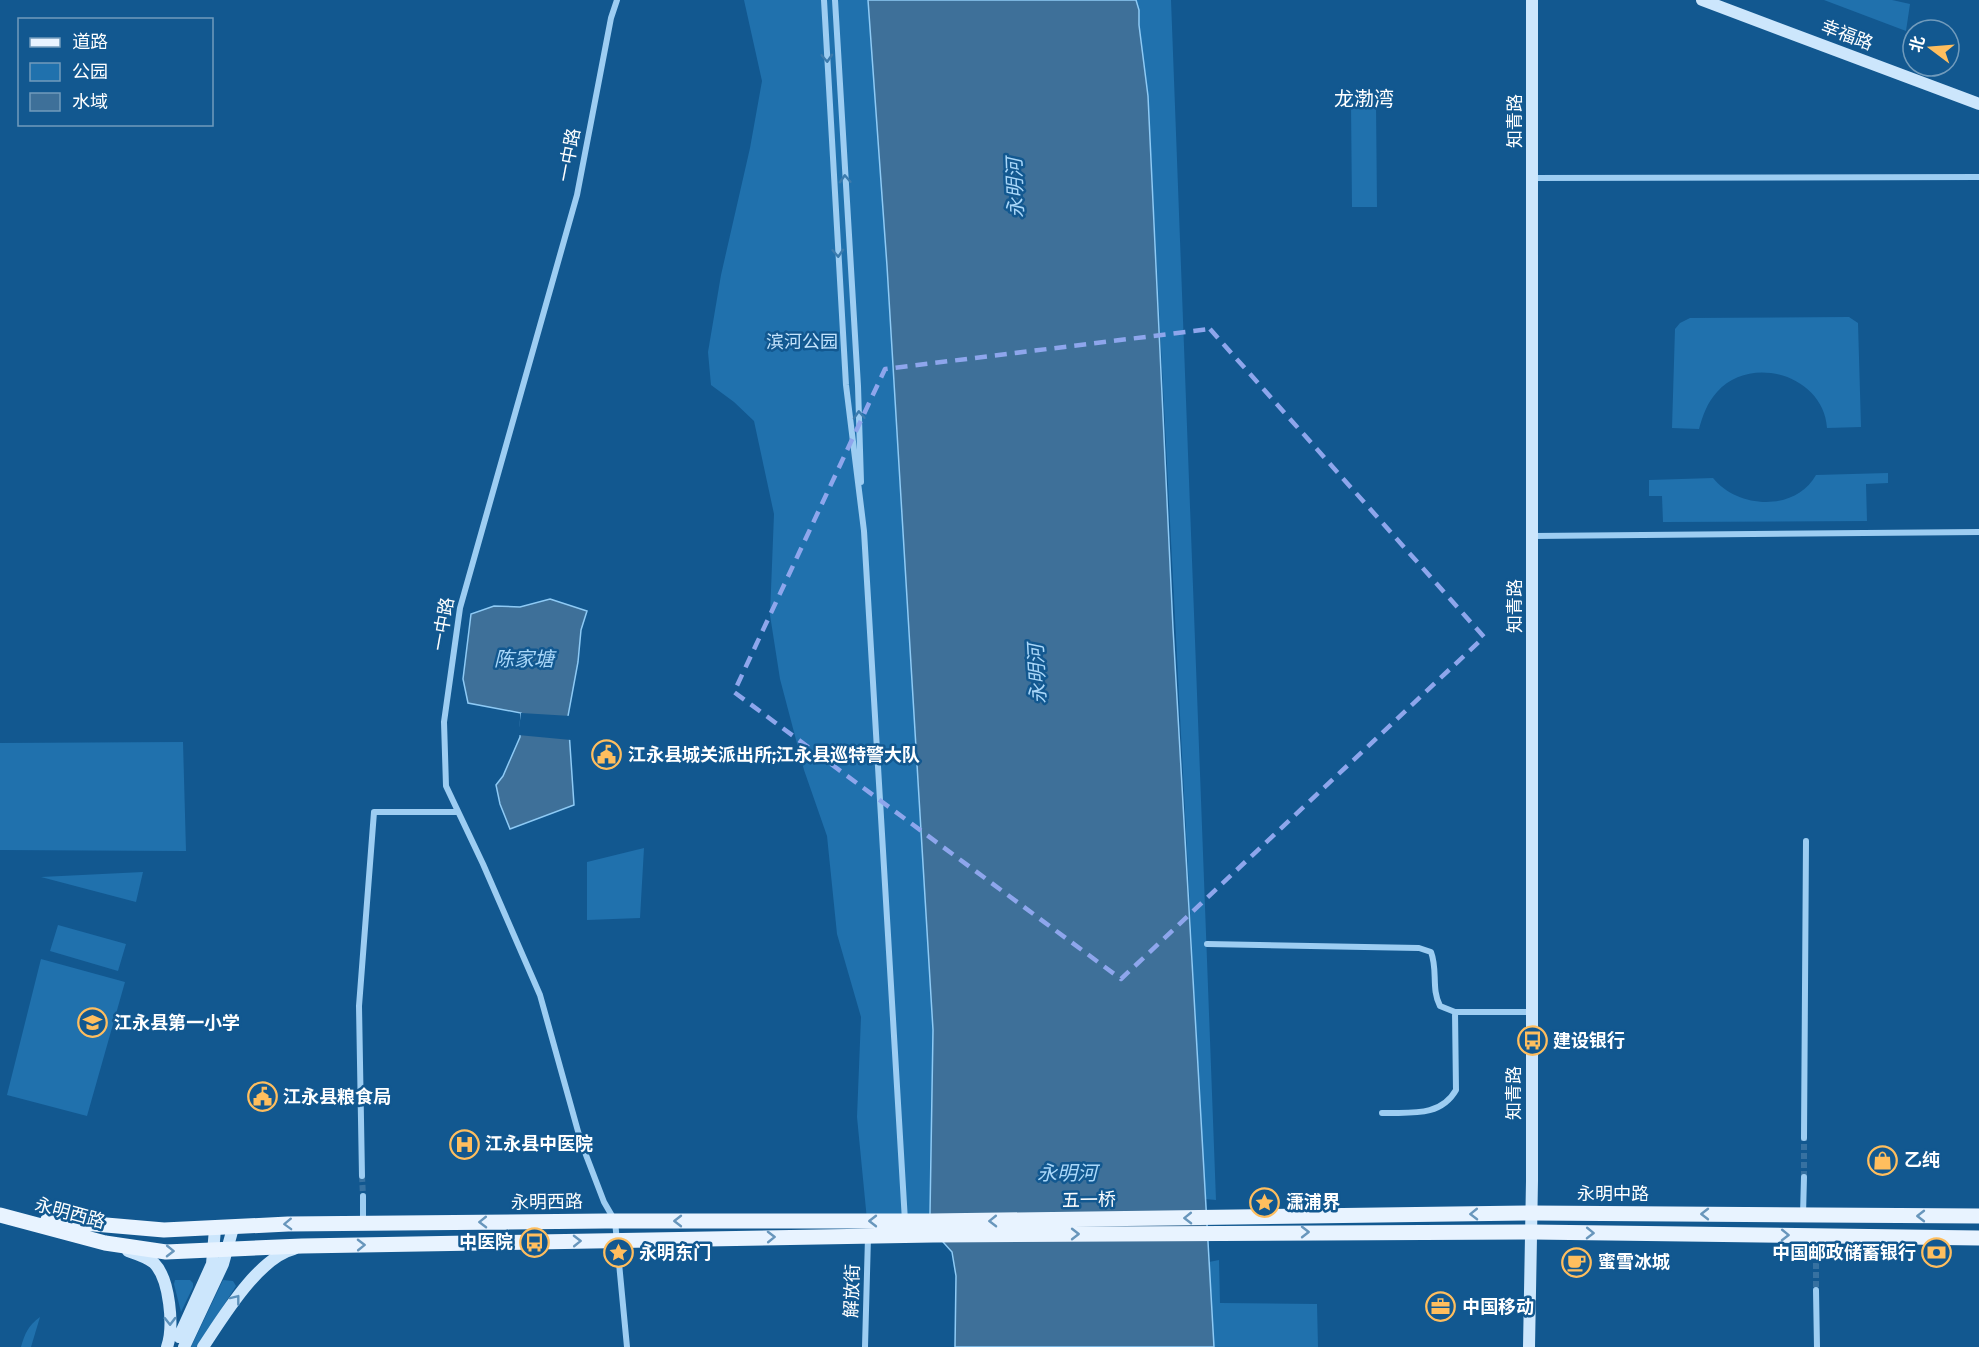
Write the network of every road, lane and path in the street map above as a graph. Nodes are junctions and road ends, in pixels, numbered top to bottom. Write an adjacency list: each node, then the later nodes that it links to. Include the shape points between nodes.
1 (617, 0): 12 (street, 一中路, via 577,195 460,608 444,722 446,786)
2 (824, 0): 9 (street, one-way to 9, via 844,362)
3 (835, 0): 9 (street, one-way to 3)
4 (1532, 0): 8 (main road, 知青路)
5 (1702, 0): 6 (main road, 幸福路)
6 (1979, 104)
7 (1979, 177): 8 (street)
8 (1533, 178): 11 (main road, 知青路)
9 (862, 516): 27 (street)
10 (1979, 532): 11 (street)
11 (1533, 536): 16 (main road, 知青路)
12 (458, 812): 19 (street, via 374,812 359,1006); 26 (street, 一中路, via 540,995 581,1142)
13 (1806, 841): 18 (street)
14 (1207, 944): 15 (street, via 1419,948 1431,952 1435,996 1440,1006)
15 (1455, 1012): 16 (street); 17 (street, via 1456,1090 1451,1099 1427,1112)
16 (1532, 1012): 22 (main road, 知青路)
17 (1382, 1113)
18 (1804, 1138)
19 (362, 1176)
20 (1804, 1177): 23 (street)
21 (363, 1196): 28 (street)
22 (1532, 1213): 23 (main road, 永明中路, one-way to 22); 29 (main road, 永明中路, one-way to 29); 33 (main road, 知青路)
23 (1803, 1215): 25 (main road, 永明中路, one-way to 23)
24 (5, 1216): 30 (main road, 永明西路, via 165,1230); 38 (main road, 永明西路)
25 (1979, 1216)
26 (615, 1221): 27 (main road, 永明西路, one-way to 26); 28 (main road, 永明西路, one-way to 28); 37 (street, 一中路)
27 (905, 1221): 32 (main road, 永明西路)
28 (363, 1223): 31 (main road, 永明西路, one-way to 31)
29 (1246, 1225): 32 (main road, 五一桥); 33 (main road, one-way to 33)
30 (215, 1228): 31 (main road, 永明西路); 40 (main road)
31 (233, 1228): 40 (main road)
32 (932, 1228): 34 (main road, 永明西路)
33 (1532, 1232): 35 (main road, one-way to 35); 49 (main road, 知青路)
34 (868, 1236): 37 (main road, 永明西路, one-way to 34); 48 (street, 解放街)
35 (1815, 1236): 36 (main road); 41 (street)
36 (1979, 1238)
37 (617, 1240): 39 (main road, 永明西路, one-way to 37); 47 (street, 一中路)
38 (98, 1241): 40 (main road, 永明西路, one-way to 40, via 166,1251); 43 (main road, one-way to 43, via 156,1265 170,1305)
39 (302, 1246): 40 (main road, 永明西路); 46 (main road, one-way to 39, via 239,1294 269,1262)
40 (221, 1250): 44 (main road); 45 (main road, via 223,1264)
41 (1816, 1254)
42 (1816, 1290): 50 (street)
43 (167, 1347)
44 (175, 1347)
45 (184, 1347)
46 (203, 1347)
47 (627, 1347)
48 (865, 1347)
49 (1529, 1347)
50 (1817, 1347)

